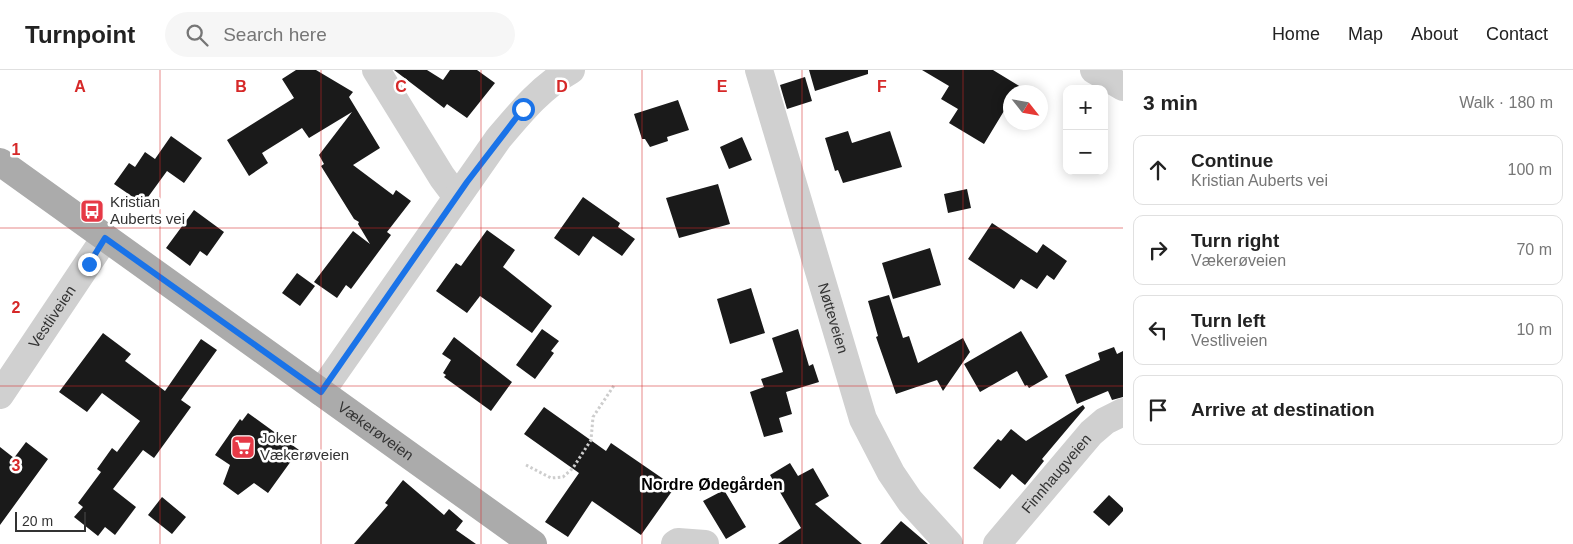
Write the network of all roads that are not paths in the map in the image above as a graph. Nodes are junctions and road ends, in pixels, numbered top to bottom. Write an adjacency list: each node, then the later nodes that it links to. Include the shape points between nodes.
1 (376, 70): 7 (street)
2 (571, 70): 7 (street, via 523,109)
3 (759, 70): 15 (street, Nøtteveien, via 863,419 891,473 910,501)
4 (1094, 70): 5 (street)
5 (1123, 87)
6 (0, 162): 8 (main road, Vækerøveien)
7 (457, 197): 9 (street)
8 (105, 238): 9 (main road, Vækerøveien); 10 (street, Vestliveien)
9 (321, 392): 12 (main road, Vækerøveien)
10 (0, 395)
11 (1123, 412): 16 (street, Finnhaugveien, via 1106,421 1081,442)
12 (533, 544)
13 (675, 544): 14 (street)
14 (705, 544)
15 (949, 544)
16 (997, 544)

